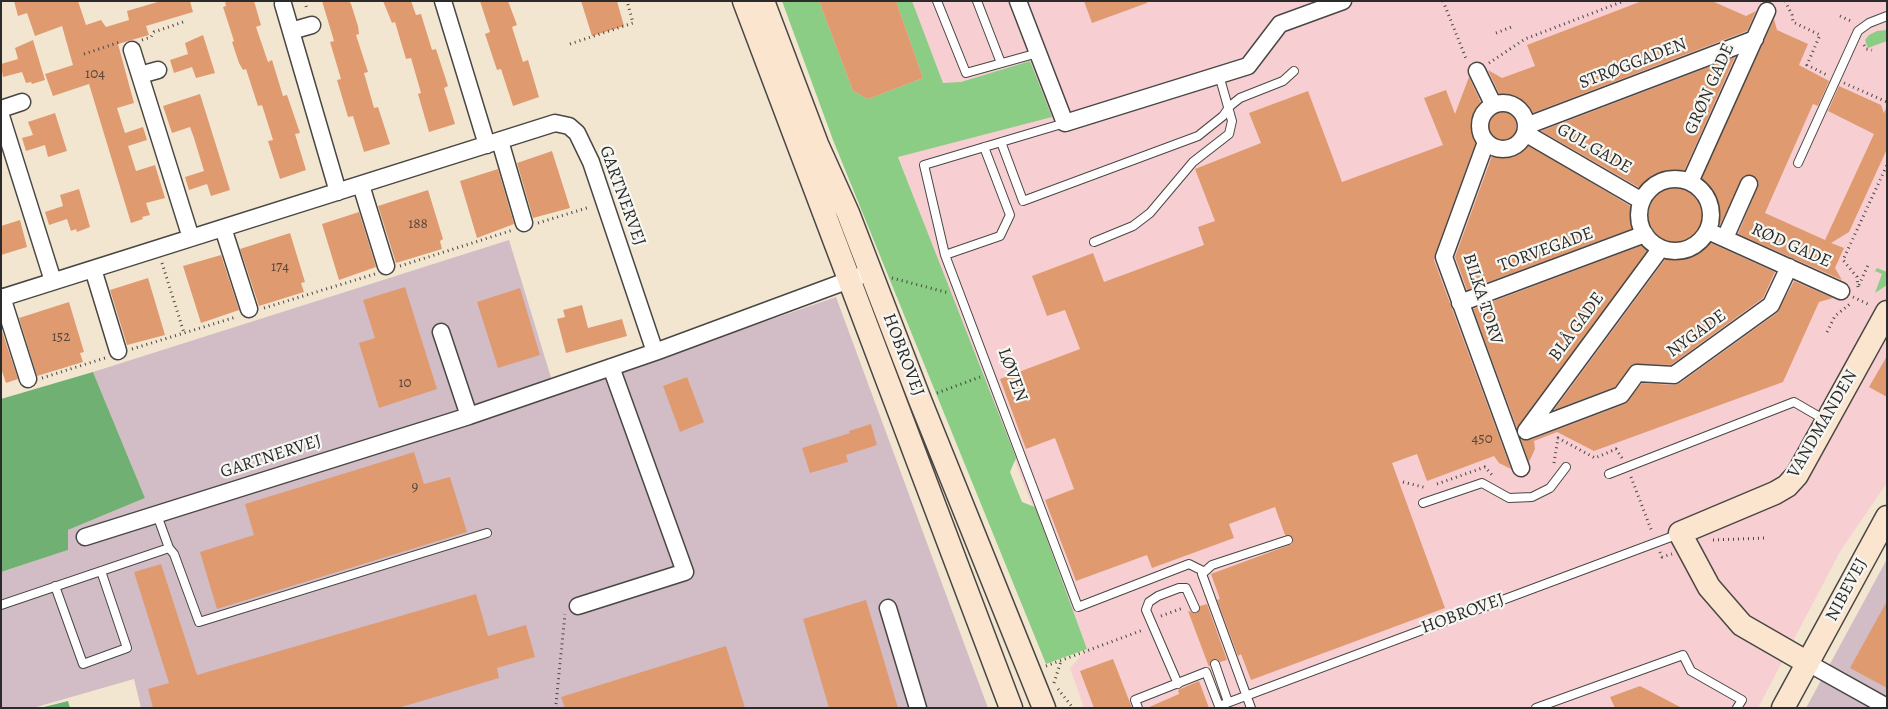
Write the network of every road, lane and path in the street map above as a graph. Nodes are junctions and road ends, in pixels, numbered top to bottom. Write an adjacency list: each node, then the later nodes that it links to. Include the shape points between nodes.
1 (443, 1): 40 (street)
2 (627, 1): 20 (path, via 633,22)
3 (744, 1): 64 (main road, HOBROVEJ)
4 (763, 1): 63 (main road, HOBROVEJ, via 817,144)
5 (937, 1): 23 (lane, via 966,73)
6 (977, 1): 23 (lane)
7 (1018, 1): 22 (street)
8 (1342, 1): 28 (street, LØVEN, via 1280,24 1248,66)
9 (1443, 1): 26 (path, via 1468,64)
10 (1624, 1): 26 (path, via 1525,39)
11 (1785, 1): 29 (path, via 1793,22 1820,35 1807,65)
12 (283, 4): 17 (street)
13 (1767, 12): 19 (street, GRØN GADE)
14 (1887, 16): 29 (lane, via 1869,22 1858,31)
15 (312, 25): 17 (street)
16 (1514, 26): 18 (path)
17 (291, 31): 47 (street)
18 (1496, 33)
19 (1755, 39): 37 (street, STRØGGADEN); 44 (street, GRØN GADE)
20 (570, 44)
21 (132, 50): 27 (street)
22 (1038, 53): 23 (lane); 36 (street)
23 (1001, 63)
24 (158, 70): 27 (street)
25 (1294, 71): 33 (lane, via 1283,82 1240,98)
26 (1477, 71): 32 (street)
27 (140, 75): 54 (street)
28 (1219, 76): 33 (lane); 36 (street, LØVEN)
29 (1836, 79): 31 (path); 42 (lane)
30 (22, 102): 34 (street)
31 (1887, 102)
32 (1493, 104): 37 (street, via 1516,106); 39 (street, via 1482,114 1480,121)
33 (1230, 106): 38 (lane, via 1223,116 1198,136 1023,201); 56 (lane, via 1232,121 1229,134 1193,162 1162,202 1133,226)
34 (1, 109)
35 (1, 116): 65 (street)
36 (1065, 123): 38 (lane, LØVEN)
37 (1525, 129): 39 (street, via 1521,140 1508,148 1493,147); 48 (street, GUL GADE)
38 (1001, 142): 41 (lane, LØVEN)
39 (1486, 142): 70 (street, BILKA TORV, via 1444,257)
40 (494, 143): 46 (street, GARTNERVEJ); 49 (street, GARTNERVEJ, via 555,123 569,126 577,133 591,162); 50 (street)
41 (984, 147): 59 (lane, via 1010,215 1000,236); 59 (lane, LØVEN, via 924,165)
42 (1798, 163)
43 (1887, 165): 66 (path, via 1843,260 1856,277)
44 (1690, 182): 48 (street, via 1662,182); 52 (street, via 1707,197 1711,208)
45 (1750, 184): 55 (street, RØD GADE)
46 (361, 185): 47 (street, GARTNERVEJ); 62 (street)
47 (338, 192): 51 (street, GARTNERVEJ)
48 (1642, 201): 53 (street, via 1640,224)
49 (605, 203): 50 (path); 75 (street, GARTNERVEJ)
50 (525, 225): 62 (path)
51 (223, 228): 54 (street, GARTNERVEJ); 71 (street)
52 (1708, 231): 55 (street, RØD GADE); 58 (street, via 1683,251)
53 (1645, 234): 58 (street); 70 (street, TORVEGADE)
54 (191, 238): 57 (street, GARTNERVEJ)
55 (1725, 238): 60 (street, RØD GADE)
56 (1094, 242)
57 (158, 248): 61 (street, GARTNERVEJ); 74 (path)
58 (1661, 248): 83 (street, BLÅ GADE)
59 (945, 254): 68 (lane, LØVEN)
60 (1788, 267): 67 (street, RØD GADE); 83 (street, NYGADE, via 1770,305 1674,375 1637,373 1622,395)
61 (93, 268): 65 (street, GARTNERVEJ); 76 (street)
62 (387, 269): 71 (path)
63 (871, 272): 64 (street, GARTNERVEJ); 68 (path); 80 (main road, HOBROVEJ)
64 (849, 280): 75 (street, GARTNERVEJ); 118 (main road, HOBROVEJ)
65 (53, 281): 69 (street, GARTNERVEJ)
66 (1858, 287)
67 (1841, 291): 72 (path)
68 (962, 296): 78 (lane, LØVEN)
69 (2, 298): 79 (street, GARTNERVEJ)
70 (1460, 303): 85 (street, BILKA TORV)
71 (249, 312): 74 (path)
72 (1887, 312): 82 (main road, VANDMANDEN, via 1850,391)
73 (441, 332): 81 (street)
74 (184, 333): 76 (path)
75 (655, 352): 77 (street, GARTNERVEJ)
76 (118, 353): 79 (path, via 29,382)
77 (611, 367): 81 (street, GARTNERVEJ); 101 (street, via 685,572)
78 (990, 374): 80 (path); 98 (lane, LØVEN, via 1078,607 1189,564)
79 (28, 379)
80 (920, 400): 108 (main road, HOBROVEJ)
81 (469, 416): 88 (street, GARTNERVEJ)
82 (1827, 421): 86 (lane, via 1794,402); 91 (main road, VANDMANDEN, via 1798,475 1787,486)
83 (1526, 432)
84 (1566, 467): 87 (lane, via 1550,488 1532,497 1509,498 1482,483)
85 (1521, 468)
86 (1609, 474)
87 (1423, 504)
88 (156, 515): 92 (street, GARTNERVEJ); 96 (lane)
89 (1885, 523): 106 (main road, NIBEVEJ)
90 (487, 533): 96 (lane, via 199,622)
91 (1680, 533): 106 (main road, via 1709,587 1742,625); 111 (lane, HOBROVEJ)
92 (85, 538)
93 (1764, 538): 95 (path)
94 (1288, 540): 98 (lane, via 1212,565)
95 (1712, 540)
96 (169, 548): 97 (lane)
97 (101, 570): 99 (lane); 99 (lane, via 127,648 83,664)
98 (1203, 571): 111 (lane, via 1203,582)
99 (55, 586): 100 (lane)
100 (1, 605)
101 (578, 606): 113 (path, via 566,608)
102 (888, 608): 117 (street)
103 (1195, 608): 110 (lane, via 1186,588 1179,588 1149,602 1146,610)
104 (1106, 644): 105 (path)
105 (1062, 660): 108 (path); 109 (path)
106 (1808, 662): 116 (street); 123 (main road, NIBEVEJ)
107 (1215, 664): 112 (lane)
108 (1030, 672): 119 (main road, HOBROVEJ)
109 (1054, 684)
110 (1178, 684): 114 (lane); 115 (lane, via 1206,672)
111 (1246, 695): 112 (lane, HOBROVEJ); 120 (lane)
112 (1228, 702): 115 (lane, HOBROVEJ)
113 (556, 704)
114 (1137, 704)
115 (1219, 707)
116 (1887, 707)
117 (918, 708)
118 (1010, 708)
119 (1044, 708)
120 (1251, 708)
121 (1536, 708): 122 (lane, via 1683,655 1691,671 1742,700)
122 (1737, 708)
123 (1783, 708)

